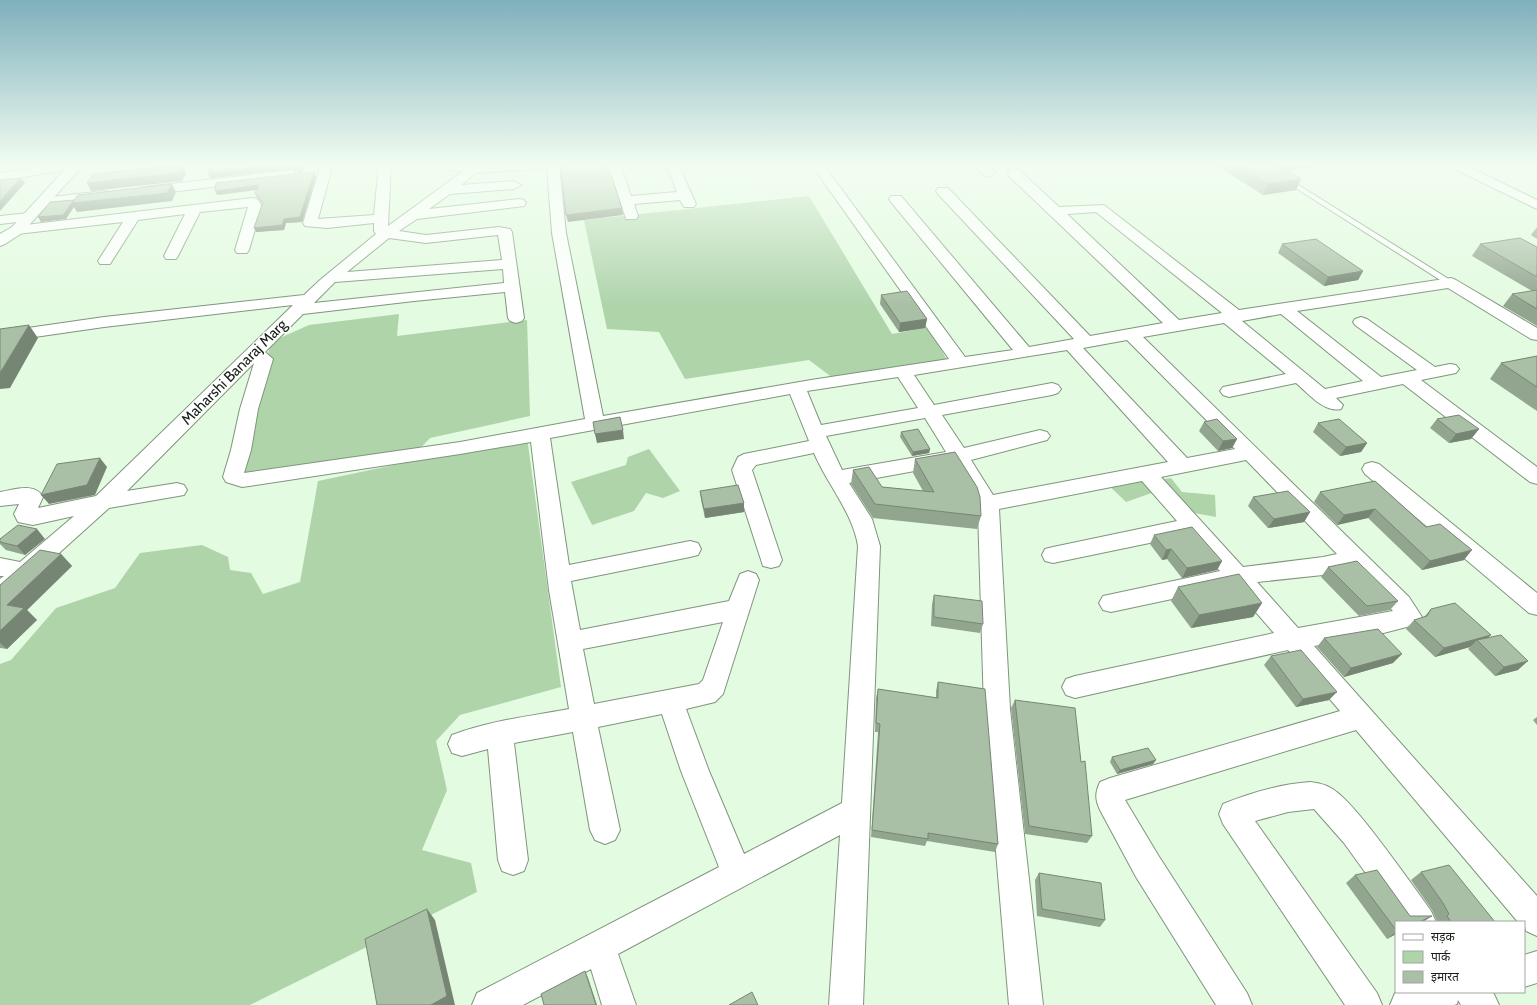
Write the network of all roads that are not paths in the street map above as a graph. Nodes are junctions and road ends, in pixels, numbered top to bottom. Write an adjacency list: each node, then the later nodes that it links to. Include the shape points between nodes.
1 (35, 211): 20 (street)
2 (173, 211): 18 (street)
3 (194, 211): 26 (street)
4 (252, 211): 25 (street)
5 (313, 211): 22 (street, via 310,222)
6 (381, 211): 22 (street)
7 (418, 211): 17 (street, Maharshi Banaraj Marg)
8 (449, 211): 17 (street)
9 (557, 211): 55 (street)
10 (629, 211): 19 (street)
11 (851, 211): 44 (street)
12 (906, 211): 43 (street)
13 (961, 211): 41 (street)
14 (1056, 211): 37 (street)
15 (1102, 211): 34 (street)
16 (1335, 211): 30 (lane)
17 (413, 215): 22 (street, Maharshi Banaraj Marg)
18 (133, 216): 23 (street); 27 (street)
19 (631, 216)
20 (29, 217): 21 (street); 23 (street)
21 (0, 220)
22 (383, 229): 28 (street, via 426,239 505,232); 29 (street, Maharshi Banaraj Marg)
23 (17, 230): 24 (street)
24 (0, 241)
25 (242, 250)
26 (172, 256)
27 (105, 261)
28 (510, 264): 29 (street); 31 (street)
29 (331, 278): 32 (street, Maharshi Banaraj Marg)
30 (1450, 283): 33 (street); 39 (street)
31 (514, 287): 32 (street); 35 (street)
32 (302, 305): 40 (street, via 104,322); 42 (street, Maharshi Banaraj Marg)
33 (1285, 309): 34 (street); 50 (street)
34 (1232, 317): 37 (street); 48 (street)
35 (516, 318)
36 (1361, 322): 47 (street)
37 (1175, 326): 38 (street)
38 (1131, 334): 41 (street); 59 (street)
39 (1537, 335)
40 (0, 337)
41 (1078, 343): 43 (street); 61 (street)
42 (254, 352): 56 (street, via 264,359 248,409 233,477 236,479 429,453); 68 (street, Maharshi Banaraj Marg)
43 (1024, 352): 44 (street)
44 (960, 362): 46 (street)
45 (1450, 369): 47 (street)
46 (903, 371): 51 (street); 54 (street)
47 (1432, 373): 49 (street)
48 (1300, 377): 50 (street, via 1327,400); 53 (street)
49 (1407, 378): 50 (street); 64 (street)
50 (1378, 384)
51 (796, 388): 55 (street); 58 (street)
52 (1052, 389): 54 (street)
53 (1229, 391)
54 (930, 411): 58 (street); 60 (street)
55 (595, 424): 56 (street)
56 (540, 434): 77 (street)
57 (1040, 436): 60 (street)
58 (819, 439): 65 (street); 74 (street, via 745,462 742,470)
59 (1250, 453): 61 (street); 73 (street)
60 (959, 456): 65 (street); 69 (street)
61 (1183, 466): 63 (street)
62 (1372, 468): 82 (street)
63 (1146, 473): 69 (street); 70 (street)
64 (1537, 477)
65 (836, 478): 92 (street, via 863,521 869,546)
66 (177, 490): 68 (street)
67 (0, 499): 68 (street, via 29,495 33,497 26,517)
68 (103, 502): 76 (street, Maharshi Banaraj Marg)
69 (987, 504): 106 (street, via 997,709)
70 (1193, 526): 72 (street); 78 (street)
71 (690, 549): 77 (street)
72 (1053, 554)
73 (1355, 558): 78 (street, via 1323,566); 84 (street, via 1401,604 1410,617)
74 (771, 560)
75 (0, 567): 76 (street)
76 (24, 572): 80 (street, Maharshi Banaraj Marg)
77 (560, 575): 85 (street)
78 (1238, 576): 81 (street); 84 (street)
79 (748, 580): 83 (street)
80 (0, 593)
81 (1111, 603)
82 (1537, 606)
83 (739, 609): 85 (street); 87 (street, via 714,686 706,694)
84 (1293, 639): 86 (street); 88 (street)
85 (570, 642): 89 (street)
86 (1075, 687)
87 (670, 700): 89 (street); 95 (street, via 695,771)
88 (1361, 717): 96 (street); 107 (street, via 1110,791 1110,800 1147,866)
89 (584, 718): 90 (street); 93 (street)
90 (500, 734): 91 (street); 94 (street)
91 (462, 744)
92 (856, 811): 95 (street); 105 (street)
93 (605, 830)
94 (513, 860)
95 (737, 874): 98 (street)
96 (1537, 920)
97 (1419, 921): 108 (street, via 1340,814 1321,797 1300,796 1232,814)
98 (600, 947): 103 (street); 104 (street)
99 (1537, 967): 100 (street)
100 (1525, 971)
101 (1442, 993): 109 (street)
102 (1473, 993): 110 (street)
103 (489, 1005)
104 (619, 1005)
105 (846, 1005)
106 (1026, 1005)
107 (1235, 1005)
108 (1365, 1005)
109 (1407, 1005)
110 (1482, 1005)

